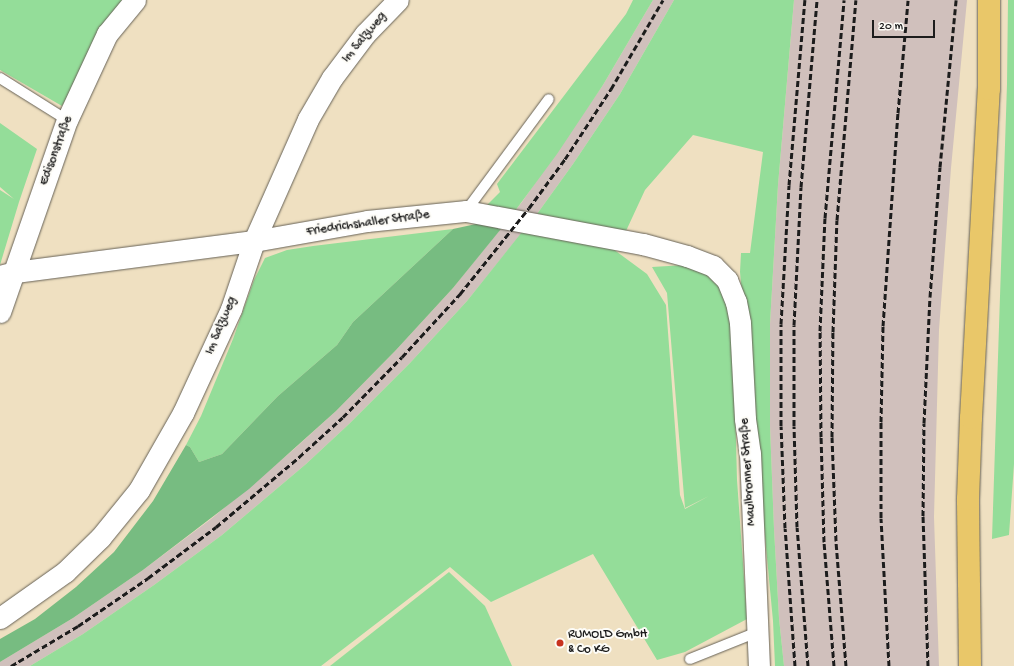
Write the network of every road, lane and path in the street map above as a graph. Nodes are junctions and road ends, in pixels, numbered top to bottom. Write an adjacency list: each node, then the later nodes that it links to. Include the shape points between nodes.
1 (135, 0): 6 (street, Edisonstraße, via 107,34)
2 (398, 0): 8 (street, Im Salzweg, via 365,34 332,78 308,119)
3 (989, 0): 16 (highway, via 989,89 968,499)
4 (0, 78): 6 (lane)
5 (549, 99): 7 (lane)
6 (67, 120): 9 (street, Edisonstraße)
7 (466, 211): 8 (street, Friedrichshaller Straße, via 368,221); 10 (street, Friedrichshaller Straße, via 643,244 713,266)
8 (254, 241): 9 (street, Friedrichshaller Straße); 12 (street, Im Salzweg, via 231,309 183,413 138,490 100,538 65,572)
9 (7, 274): 11 (street, Edisonstraße)
10 (726, 280): 13 (street, Maulbronner Straße, via 736,302 740,323 745,419 750,453)
11 (0, 312)
12 (0, 618)
13 (757, 632): 14 (lane); 15 (street, Maulbronner Straße)
14 (690, 659)
15 (759, 666)
16 (970, 666)

